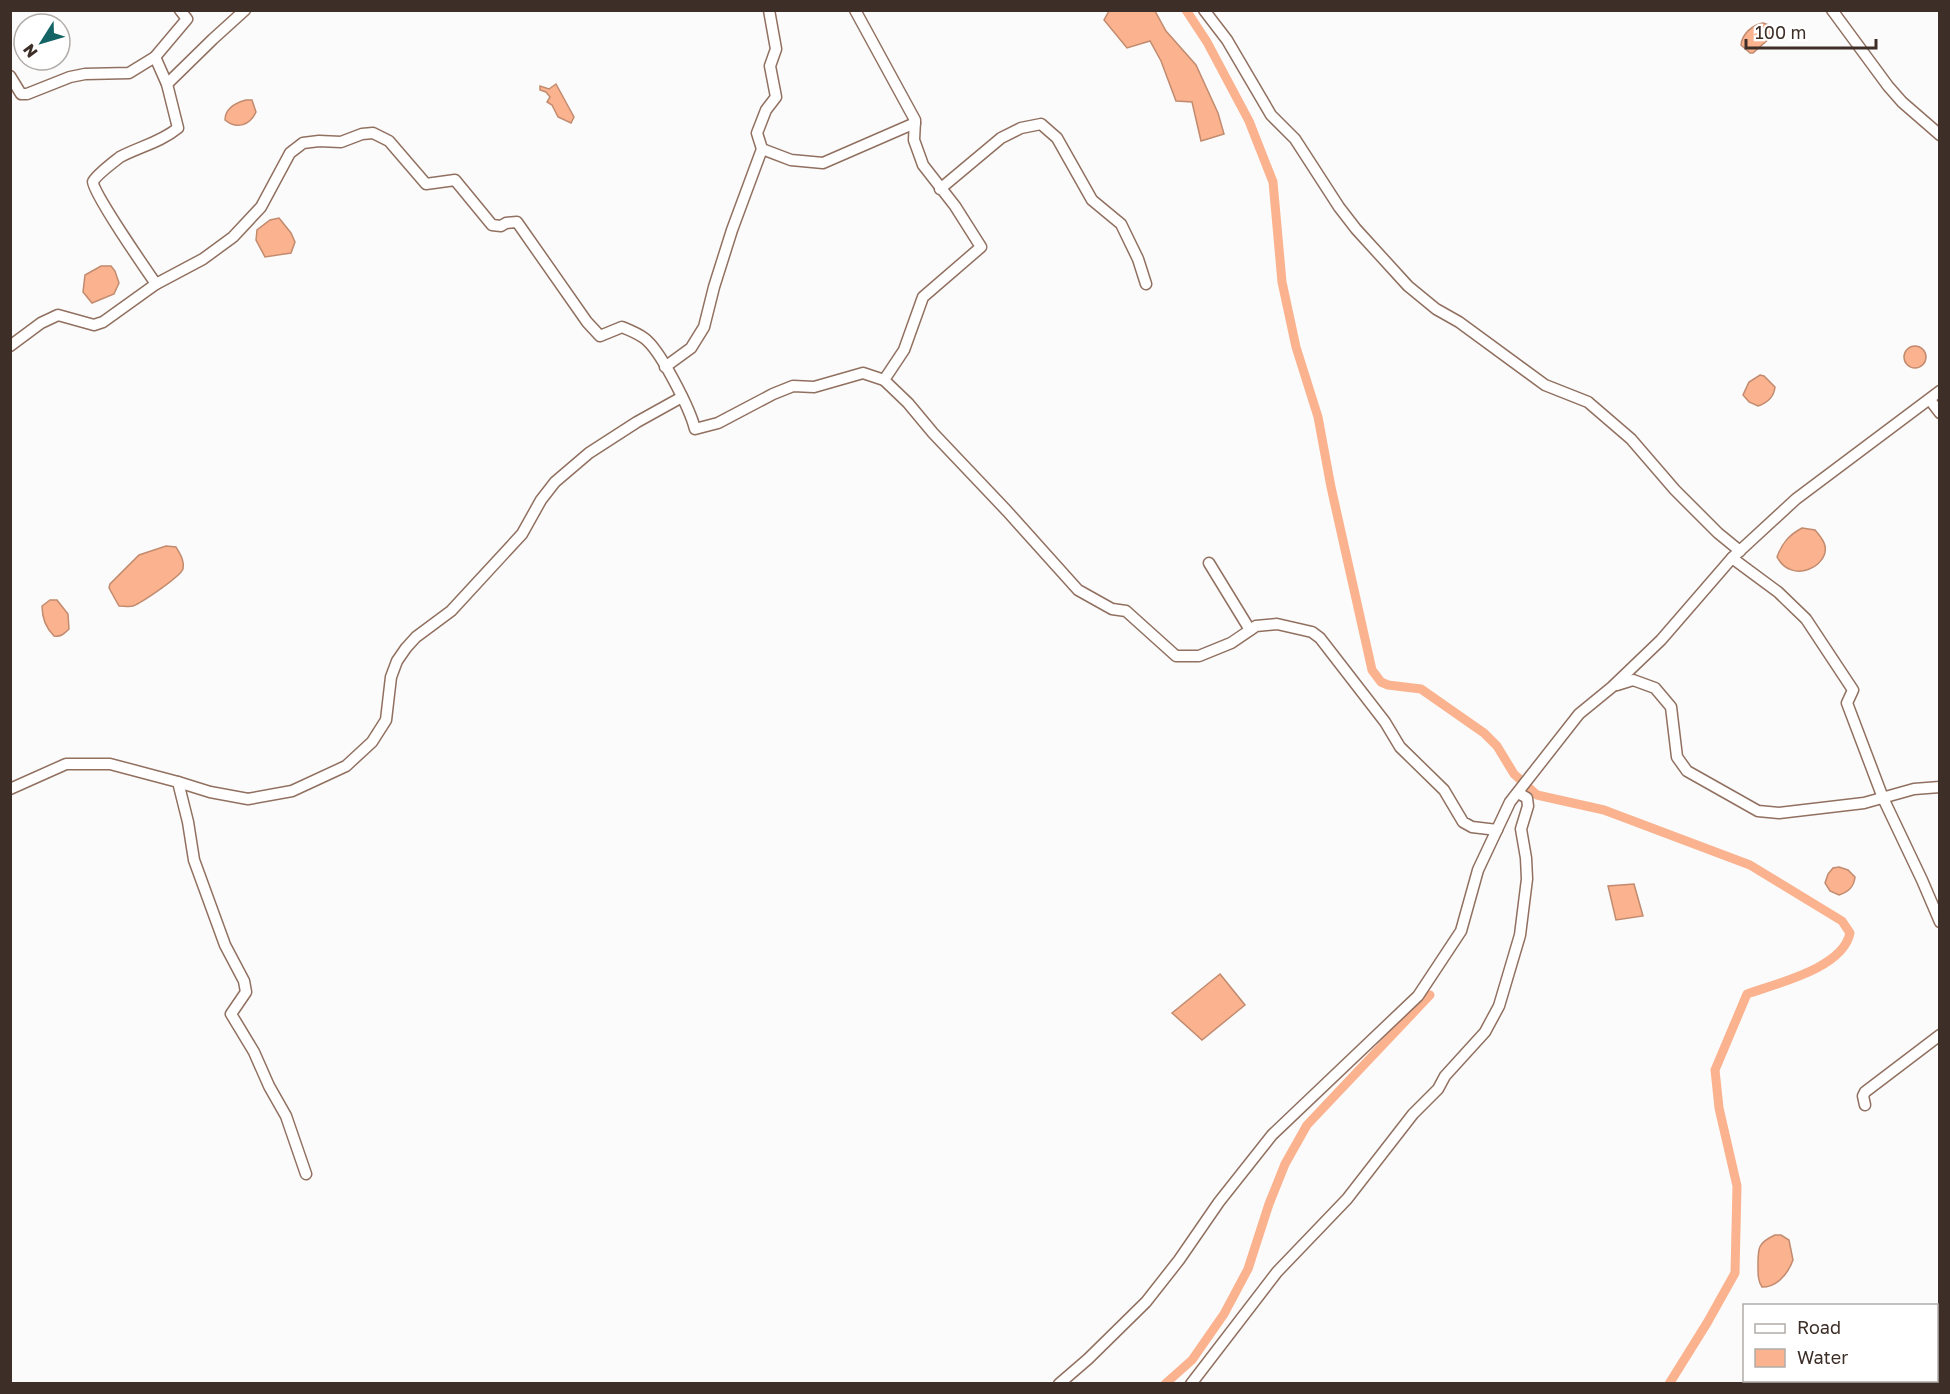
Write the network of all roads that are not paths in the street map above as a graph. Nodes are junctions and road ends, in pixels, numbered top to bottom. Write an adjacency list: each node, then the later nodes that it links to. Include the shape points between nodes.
1 (180, 10): 7 (street, via 187,19)
2 (245, 10): 9 (street)
3 (769, 10): 12 (street, via 776,49 770,66 776,97 757,133)
4 (855, 10): 10 (street)
5 (1204, 10): 23 (street, via 1227,40 1271,115 1295,139 1356,230 1401,279 1436,309 1545,385 1588,402 1630,440)
6 (1832, 10): 11 (street, via 1888,86)
7 (155, 57): 8 (street, via 129,73 70,77 27,94 21,94); 9 (street)
8 (10, 76)
9 (167, 84): 14 (street, via 178,128 118,159 93,183)
10 (915, 123): 12 (street, via 823,163 791,160); 13 (street, via 914,140)
11 (1940, 135)
12 (762, 149): 17 (street, via 732,230 704,327 691,348)
13 (940, 189): 15 (street, via 1002,138 1041,124 1057,138 1092,200 1121,224); 18 (street, via 981,247 922,297 904,351)
14 (156, 284): 16 (street, via 104,322 94,325 58,315); 17 (street, via 203,259 233,237 261,207 290,153 303,143 341,142 373,133 389,141 426,184 455,180 492,225 517,222 600,336 622,327 646,339)
15 (1146, 284)
16 (10, 346)
17 (665, 367): 20 (street)
18 (884, 380): 20 (street, via 863,373 814,387 793,386 718,423 695,429); 25 (street, via 1078,590 1112,609 1126,611 1176,656 1200,656)
19 (1940, 391): 21 (street)
20 (682, 397): 27 (street, via 589,453 555,482 522,534 451,611 406,648 392,677 386,720 372,742 346,766 292,791 248,799)
21 (1930, 400): 22 (street); 23 (street, via 1796,499)
22 (1940, 413)
23 (1736, 555): 26 (street, via 1661,640); 31 (street, via 1806,619 1853,690 1847,703)
24 (1209, 563): 25 (street)
25 (1250, 630): 32 (street, via 1276,624 1312,632 1320,638 1400,747 1444,790 1463,822)
26 (1612, 687): 30 (street, via 1579,714); 31 (street, via 1633,680 1655,688 1671,707 1677,757 1687,771 1758,812 1779,813)
27 (178, 782): 29 (street, via 110,764 66,764); 36 (street, via 194,860 225,945 244,981 246,992 231,1014 286,1116)
28 (1940, 787): 31 (street)
29 (10, 789)
30 (1518, 793): 32 (street); 38 (street, via 1528,801 1521,829 1526,858 1525,897 1520,935 1500,1006 1485,1032 1413,1114 1347,1199 1277,1272)
31 (1883, 798): 33 (street)
32 (1497, 830): 37 (street, via 1478,870 1461,931 1418,996 1272,1135 1146,1302)
33 (1940, 922)
34 (1940, 1035): 35 (street, via 1865,1092)
35 (1865, 1105)
36 (306, 1174)
37 (1059, 1383)
38 (1191, 1383)

